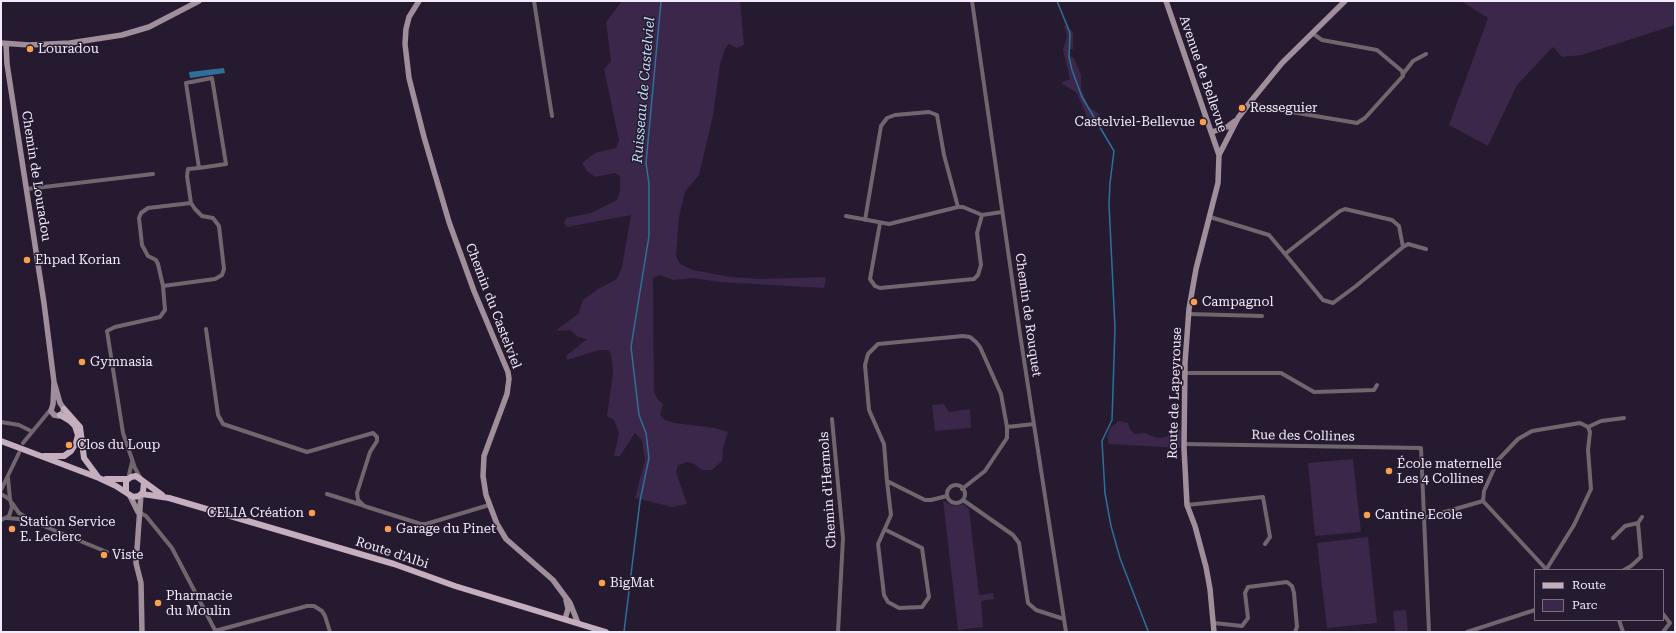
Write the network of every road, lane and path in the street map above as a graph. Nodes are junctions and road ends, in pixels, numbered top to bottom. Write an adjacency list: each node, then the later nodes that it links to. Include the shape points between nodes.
1 (199, 1): 8 (street, via 149,27 122,35 70,43)
2 (420, 1): 73 (street, Chemin du Castelviel, via 409,18 406,29 409,78 449,222 509,379 507,394 484,456 483,476)
3 (534, 1): 12 (street)
4 (972, 1): 23 (street, Chemin de Rouquet)
5 (1166, 1): 15 (street, Avenue de Bellevue)
6 (1345, 1): 7 (street)
7 (1312, 33): 10 (street, via 1322,40 1377,50); 11 (street, via 1282,63)
8 (3, 44): 20 (street, Chemin de Louradou)
9 (1426, 54): 10 (street, via 1414,61)
10 (1403, 74): 11 (street, via 1365,118 1357,123 1262,107)
11 (1251, 101): 13 (street)
12 (552, 116)
13 (1238, 118): 14 (street); 16 (street)
14 (1220, 130): 15 (street); 16 (street)
15 (1212, 132): 17 (street, Avenue de Bellevue)
16 (1227, 138): 17 (street)
17 (1219, 155): 26 (street, Route de Lapeyrouse, via 1218,183)
18 (199, 168): 18 (street, via 226,164 212,78 186,83); 21 (street, via 188,169)
19 (153, 174): 20 (street)
20 (27, 189): 37 (street, Chemin de Louradou)
21 (191, 203): 32 (street, via 148,208 139,218 142,245 148,256 156,260); 32 (street, via 198,214 213,218 216,222 224,270 222,275 215,279)
22 (958, 207): 24 (street); 27 (street, via 944,155 937,115 929,112 895,115 887,118 881,126); 28 (street, via 894,224)
23 (1002, 212): 24 (street); 47 (street, Chemin de Rouquet)
24 (982, 215): 28 (street, via 977,233 981,266 974,278 880,288 870,279)
25 (846, 216): 27 (street)
26 (1210, 217): 31 (street, via 1269,235); 33 (street, Route de Lapeyrouse, via 1196,270)
27 (865, 220): 28 (street)
28 (880, 223)
29 (1403, 246): 30 (street, via 1408,244); 31 (street, via 1399,226 1392,220 1340,210); 31 (street, via 1333,303 1323,300)
30 (1426, 249)
31 (1285, 254)
32 (163, 286): 56 (street, via 164,310 160,317 108,331 123,433)
33 (1189, 314): 34 (street); 36 (street, Route de Lapeyrouse)
34 (1262, 316)
35 (206, 329): 75 (street, via 218,415 223,424 307,452 373,433 375,435 377,441 370,452 357,493 358,500)
36 (1185, 373): 38 (street, via 1281,373 1314,392 1374,390); 53 (street, Route de Lapeyrouse)
37 (54, 382): 39 (street); 40 (street)
38 (1377, 385)
39 (60, 403): 40 (street); 41 (street)
40 (52, 406): 42 (street); 44 (street)
41 (64, 409): 42 (street); 58 (main road, via 80,427 84,458 88,467)
42 (57, 415): 44 (street); 55 (main road, via 75,426 78,435 76,443 64,456)
43 (1624, 418): 49 (street, via 1602,421)
44 (44, 419): 50 (street)
45 (832, 419): 103 (street, Chemin d'Hermols, via 843,538)
46 (1, 422): 50 (street, via 19,425)
47 (1034, 424): 48 (street); 95 (street, Chemin de Rouquet)
48 (1007, 427): 61 (street, via 1001,394 980,348 970,337 878,344 868,354 865,365 869,410 883,440); 62 (street, via 1007,438 984,471)
49 (1588, 427): 72 (street, via 1580,423 1532,431 1518,439 1498,460 1487,481); 87 (street, via 1591,489 1574,525)
50 (31, 431): 52 (street)
51 (1, 441): 55 (main road)
52 (23, 443)
53 (1184, 444): 74 (street, Route de Lapeyrouse, via 1184,487); 78 (street, Rue des Collines, via 1421,448)
54 (19, 453): 57 (street)
55 (40, 457): 58 (main road)
56 (132, 459): 59 (street); 60 (street)
57 (8, 478): 63 (street); 71 (street)
58 (99, 478): 59 (main road, via 116,481); 64 (main road)
59 (128, 479): 60 (main road, via 136,476); 64 (main road, via 125,484)
60 (142, 480): 66 (main road, via 145,487); 69 (main road, Route d'Albi, via 153,490)
61 (887, 481): 68 (street, via 925,500); 82 (street, via 891,515)
62 (962, 489): 68 (street, via 953,486); 70 (street)
63 (1, 490)
64 (128, 493): 66 (main road, via 136,497); 76 (street)
65 (1, 494): 71 (street)
66 (142, 494): 69 (main road, Route d'Albi); 76 (street)
67 (327, 494): 75 (street)
68 (947, 496): 70 (street, via 954,503)
69 (169, 498): 94 (main road, Route d'Albi, via 394,564 455,586)
70 (963, 500): 95 (street, via 1013,535 1019,543 1028,603 1036,610)
71 (11, 501): 79 (street, via 11,512); 81 (street, via 22,516)
72 (1483, 501): 78 (street); 87 (street)
73 (489, 505): 75 (street, via 426,524); 90 (street, Chemin du Castelviel, via 506,539 536,564)
74 (1187, 505): 84 (street, via 1263,497 1270,537); 98 (street, Route de Lapeyrouse, via 1199,540 1209,584)
75 (364, 506)
76 (139, 512): 99 (street, via 136,563 141,584); 100 (street, via 146,516 172,548)
77 (1642, 517): 80 (street)
78 (1424, 518): 93 (street)
79 (3, 519): 81 (street, via 19,519)
80 (1638, 523): 83 (street, via 1625,526); 86 (street, via 1641,557)
81 (43, 526): 85 (street)
82 (886, 530): 82 (street, via 878,544 884,595 888,602 899,608 922,607 928,596 922,548)
83 (1613, 538)
84 (1265, 544)
85 (107, 552)
86 (1631, 566): 88 (street); 89 (street)
87 (1546, 569)
88 (1626, 569)
89 (1635, 569)
90 (564, 594): 94 (street, via 568,609); 97 (street, Chemin du Castelviel, via 575,611)
91 (1534, 610): 109 (street)
92 (1664, 615): 111 (street, via 1670,623)
93 (1429, 618): 107 (street); 108 (street)
94 (565, 619): 97 (main road, Route d'Albi)
95 (1064, 619): 104 (street, Chemin de Rouquet)
96 (1619, 621): 110 (street)
97 (578, 623): 102 (main road, Route d'Albi)
98 (1214, 624): 105 (street, Route de Lapeyrouse); 106 (street, via 1242,626 1248,618 1245,593 1248,587 1287,582 1292,586 1294,593 1297,627)
99 (142, 632)
100 (215, 632): 101 (street, via 314,606 326,616)
101 (330, 632)
102 (606, 632)
103 (838, 632)
104 (1066, 632)
105 (1214, 632)
106 (1295, 632)
107 (1426, 632)
108 (1429, 632)
109 (1467, 632)
110 (1623, 632)
111 (1663, 632)

